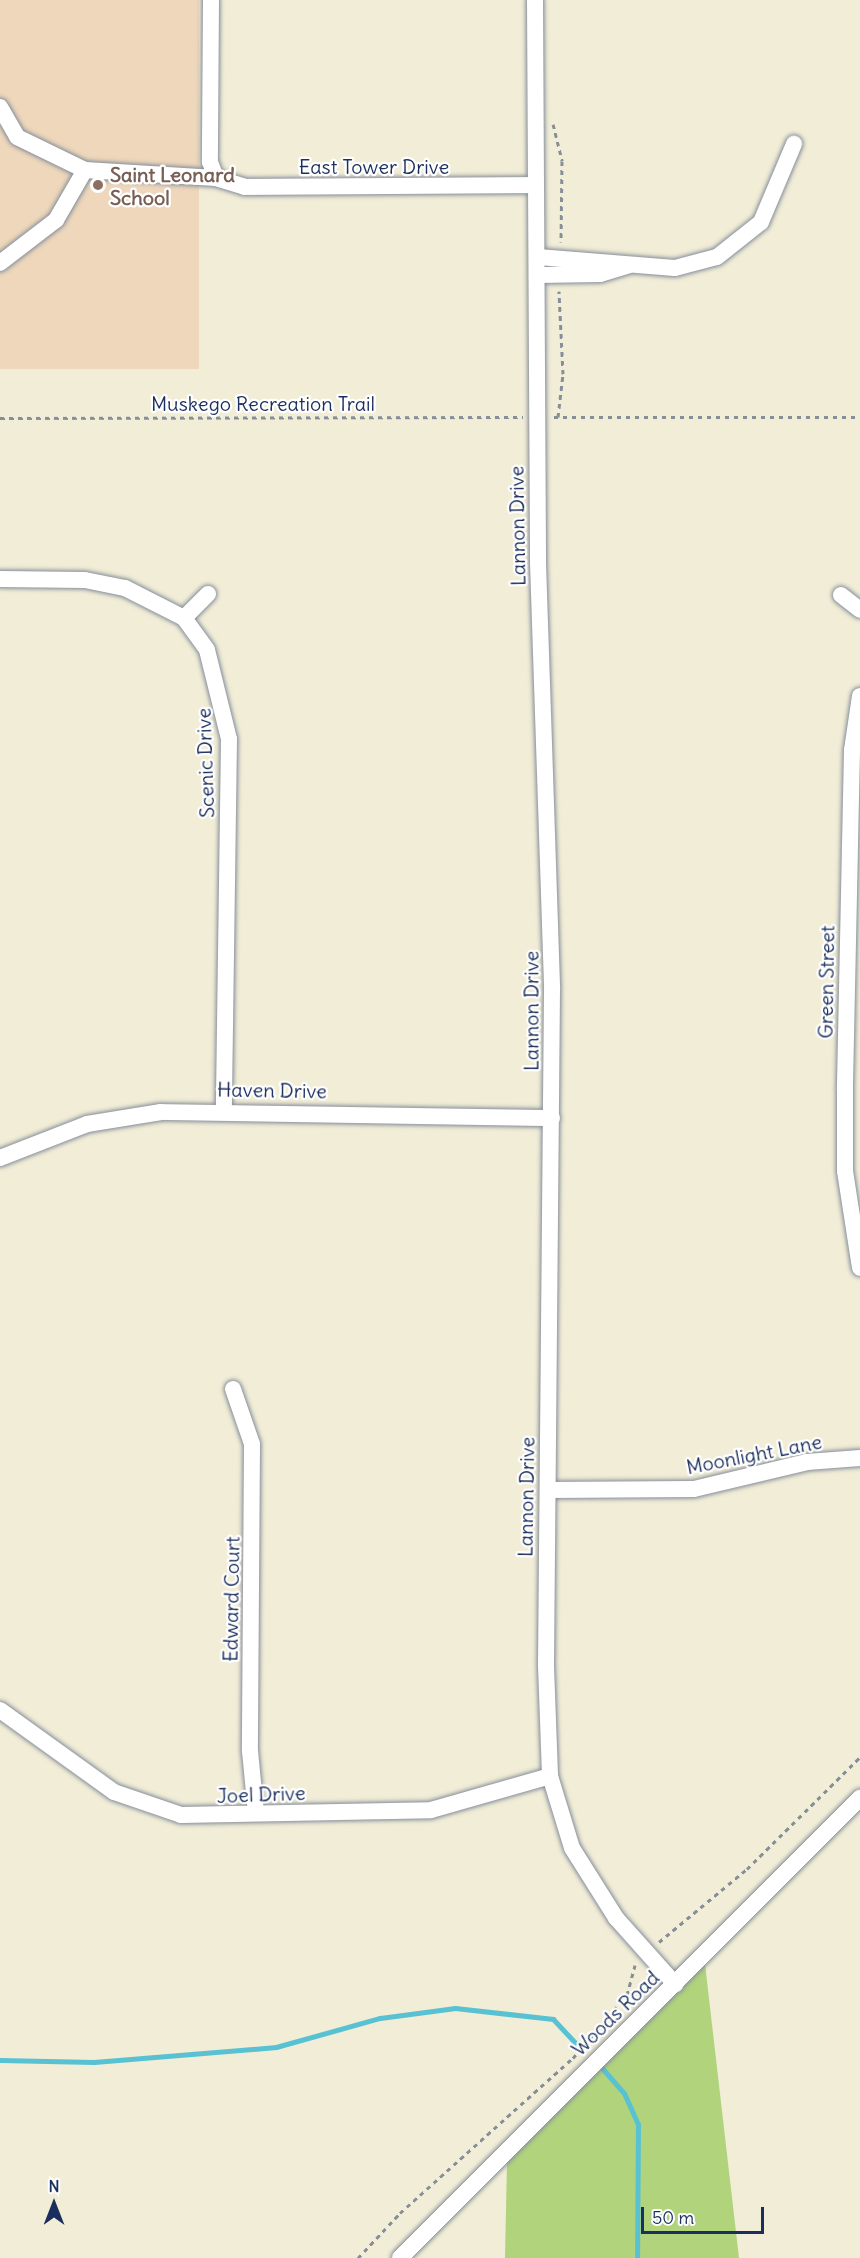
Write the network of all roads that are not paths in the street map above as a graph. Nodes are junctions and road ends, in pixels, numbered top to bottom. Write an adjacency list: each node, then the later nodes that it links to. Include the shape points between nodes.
1 (211, 0): 6 (street, via 210,162)
2 (535, 0): 7 (street, Lannon Drive)
3 (0, 107): 5 (street, via 17,137)
4 (794, 144): 10 (street, via 760,222 736,246 705,262 675,268)
5 (85, 170): 6 (street, East Tower Drive); 9 (street, via 56,220)
6 (216, 178): 7 (street, East Tower Drive, via 245,187)
7 (535, 185): 8 (street, Lannon Drive)
8 (538, 258): 10 (street); 11 (street, Lannon Drive)
9 (0, 263)
10 (630, 265): 11 (street, via 600,274)
11 (537, 275): 20 (street, Lannon Drive)
12 (0, 579): 16 (street, via 104,582)
13 (208, 594): 16 (street)
14 (841, 596): 15 (street)
15 (860, 610)
16 (184, 618): 19 (street, Scenic Drive, via 207,650 229,739)
17 (860, 696): 18 (street, Green Street, via 852,750)
18 (854, 917): 22 (street, Green Street)
19 (224, 1110): 20 (street, Haven Drive); 21 (street, Haven Drive, via 87,1124)
20 (552, 1118): 26 (street, Lannon Drive)
21 (0, 1158)
22 (854, 1198): 23 (street, Green Street)
23 (860, 1268)
24 (233, 1389): 30 (street, Edward Court, via 252,1444 250,1751)
25 (860, 1458): 26 (street, Moonlight Lane, via 807,1462 694,1489)
26 (548, 1490): 28 (street, Lannon Drive)
27 (0, 1710): 30 (street, Joel Drive, via 95,1781 136,1804 189,1816)
28 (550, 1776): 30 (street, Joel Drive, via 431,1810); 31 (street, Lannon Drive, via 572,1848 616,1918)
29 (860, 1798): 31 (street, Woods Road)
30 (256, 1813)
31 (675, 1984): 32 (street, Woods Road)
32 (400, 2258)

